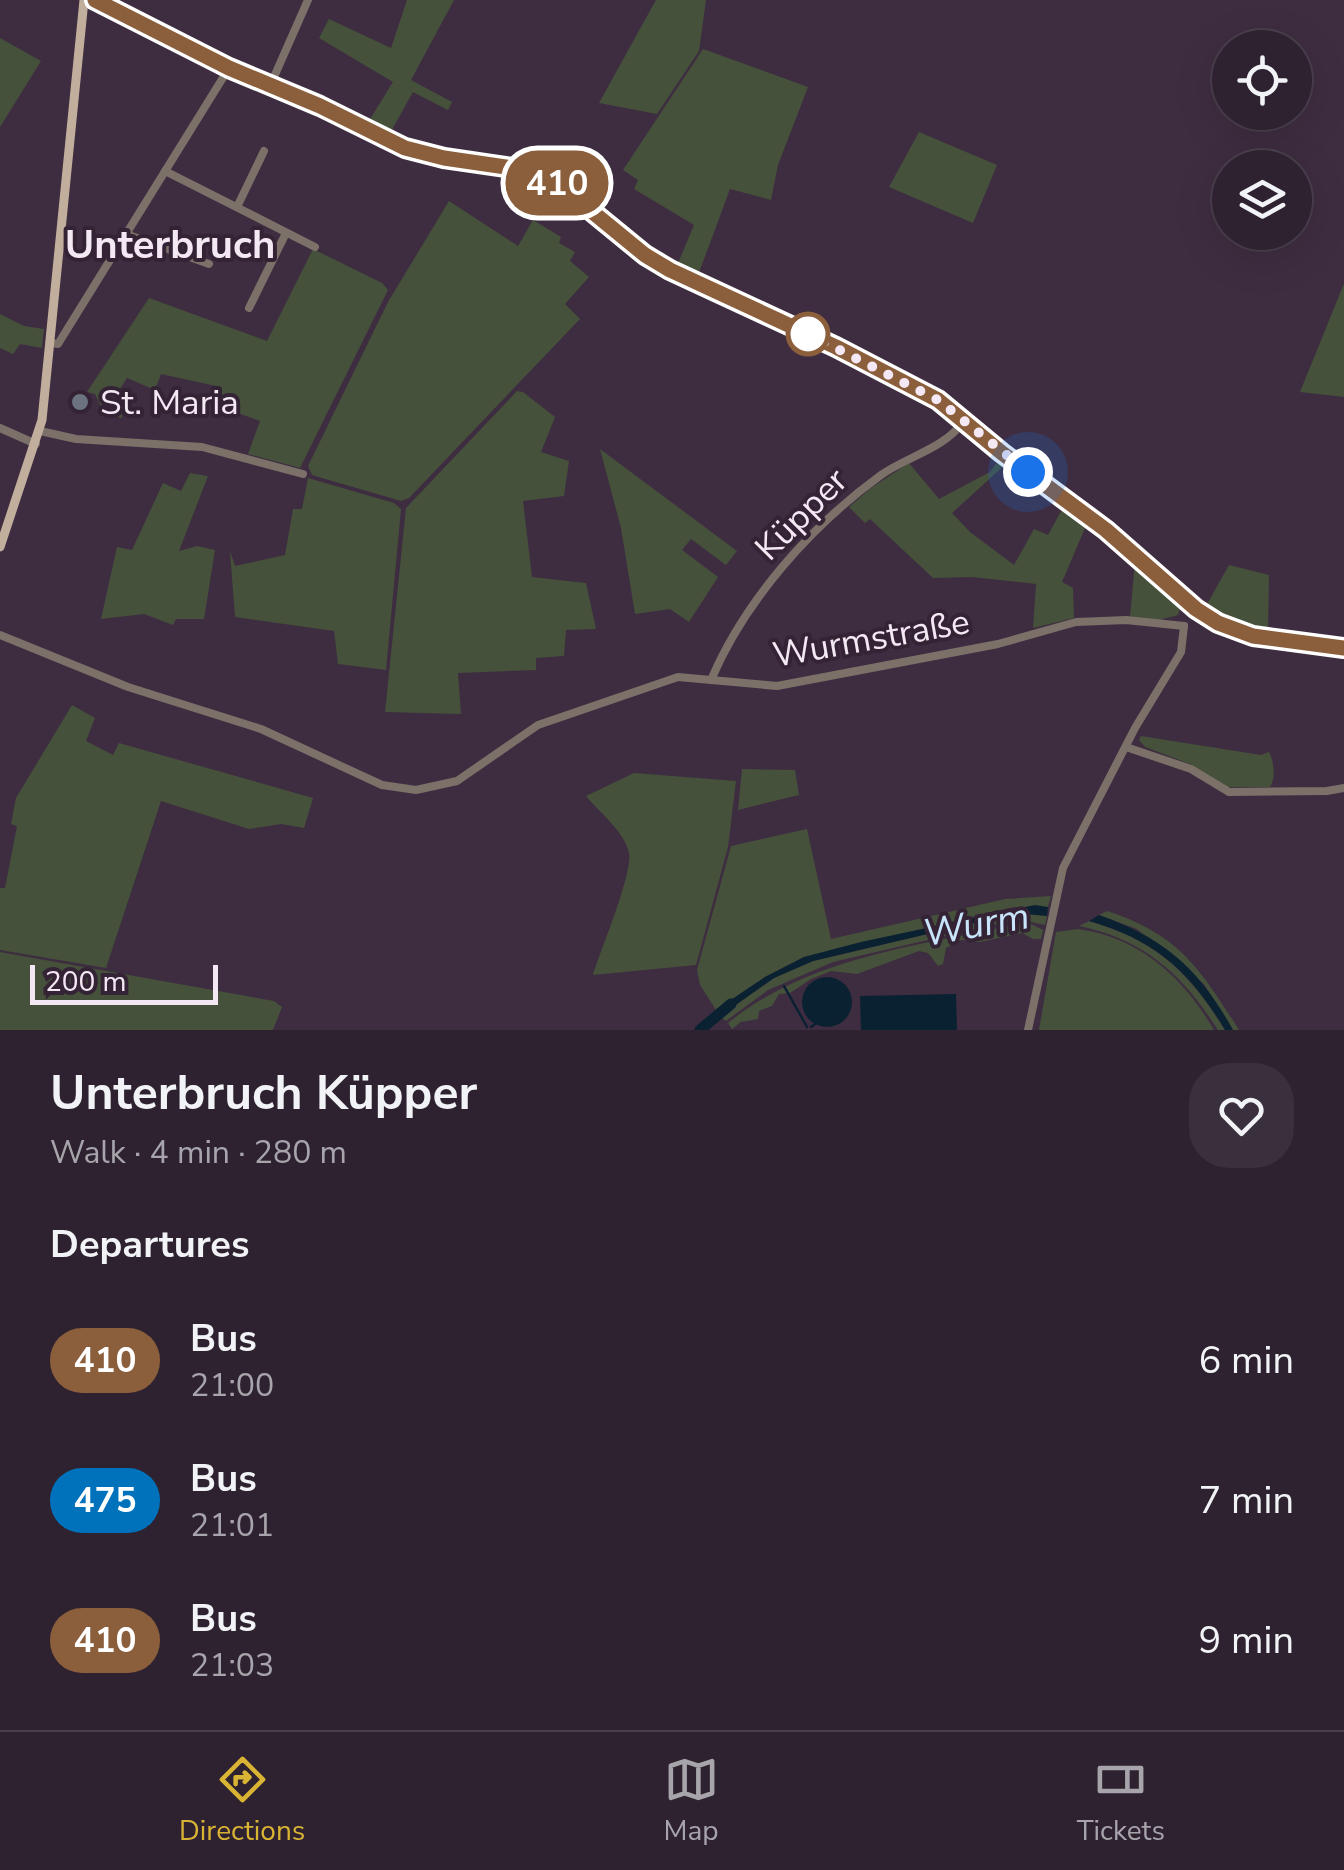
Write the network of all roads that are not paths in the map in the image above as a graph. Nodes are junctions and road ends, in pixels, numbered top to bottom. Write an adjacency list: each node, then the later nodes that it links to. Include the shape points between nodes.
1 (84, 0): 14 (main road)
2 (96, 0): 4 (street)
3 (308, 0): 5 (street)
4 (229, 68): 5 (street); 7 (street)
5 (270, 86): 15 (street, via 405,148 551,178 645,255 919,388)
6 (264, 151): 8 (street)
7 (165, 172): 8 (street); 10 (street)
8 (237, 207): 9 (street)
9 (286, 233): 11 (street); 13 (street)
10 (126, 234): 12 (street); 14 (street, via 58,344)
11 (315, 247)
12 (210, 264)
13 (249, 308)
14 (50, 343): 17 (main road)
15 (964, 421): 21 (street); 25 (street, Küpper, via 949,438 885,472 810,538 735,632)
16 (0, 428): 18 (street)
17 (40, 431): 18 (main road); 19 (street, via 202,447)
18 (36, 444): 20 (main road)
19 (303, 474)
20 (0, 547)
21 (1196, 609): 22 (street); 24 (street, via 1253,636)
22 (1184, 626): 25 (street, Wurmstraße, via 1076,622 998,644 778,686); 26 (street, via 1181,652)
23 (0, 635): 25 (street, Wurmstraße, via 128,687 260,729 395,789 457,781 538,725 652,684 678,677)
24 (1344, 648)
25 (711, 680)
26 (1126, 747): 27 (street, via 1190,769 1230,792); 28 (street, via 1068,855)
27 (1344, 788)
28 (1028, 1030)

